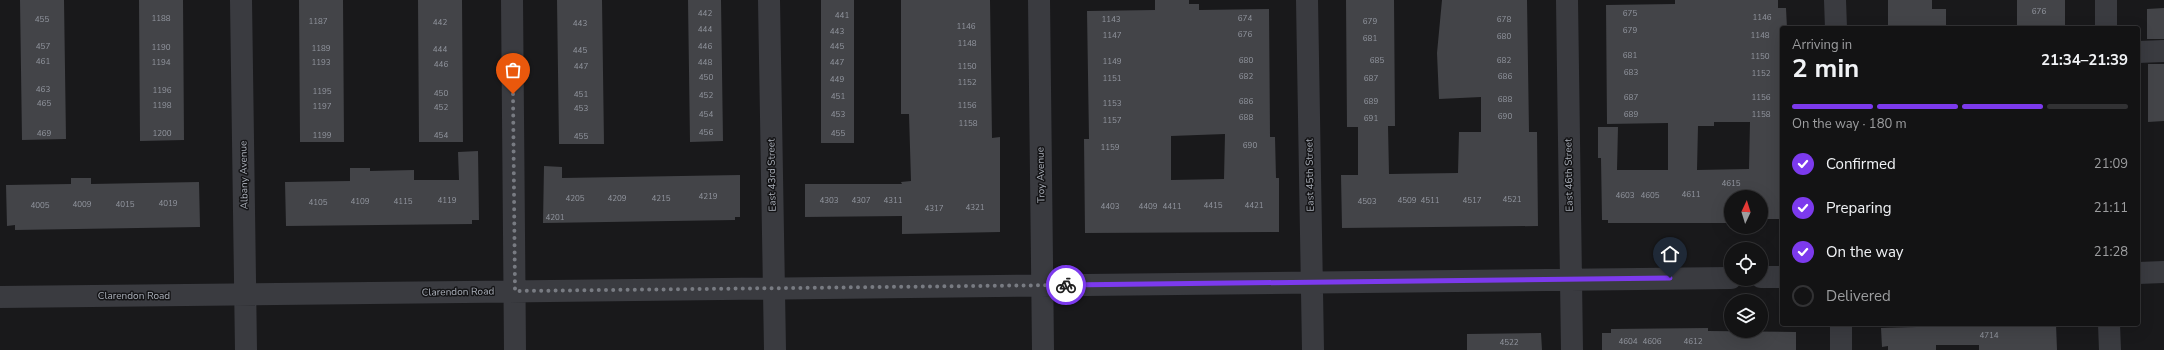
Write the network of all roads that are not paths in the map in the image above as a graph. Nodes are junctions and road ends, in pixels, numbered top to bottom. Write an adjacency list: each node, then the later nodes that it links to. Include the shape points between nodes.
1 (241, 0): 23 (street, Albany Avenue)
2 (512, 0): 22 (street)
3 (769, 0): 21 (street, East 43rd Street)
4 (1038, 0): 20 (street, Troy Avenue)
5 (1307, 0): 19 (street, East 45th Street)
6 (1567, 0): 18 (street, East 46th Street)
7 (1835, 0): 9 (street)
8 (2106, 0): 10 (street)
9 (1836, 26)
10 (2106, 26)
11 (2164, 51): 12 (street)
12 (2140, 52)
13 (2164, 272): 14 (street)
14 (2140, 273)
15 (1780, 277): 17 (street)
16 (1724, 278): 18 (street, Clarendon Road)
17 (1768, 278)
18 (1571, 280): 19 (street, Clarendon Road); 32 (street, East 46th Street)
19 (1312, 283): 20 (street, Clarendon Road); 31 (street, East 45th Street)
20 (1042, 285): 21 (street, Clarendon Road); 30 (street, Troy Avenue)
21 (774, 288): 22 (street, Clarendon Road); 29 (street, East 43rd Street)
22 (515, 291): 23 (street, Clarendon Road); 28 (street)
23 (245, 295): 24 (street, Clarendon Road); 27 (street, Albany Avenue)
24 (0, 297)
25 (1841, 326): 33 (street)
26 (2110, 326): 34 (street)
27 (246, 350)
28 (515, 350)
29 (775, 350)
30 (1043, 350)
31 (1313, 350)
32 (1572, 350)
33 (1841, 350)
34 (2110, 350)

